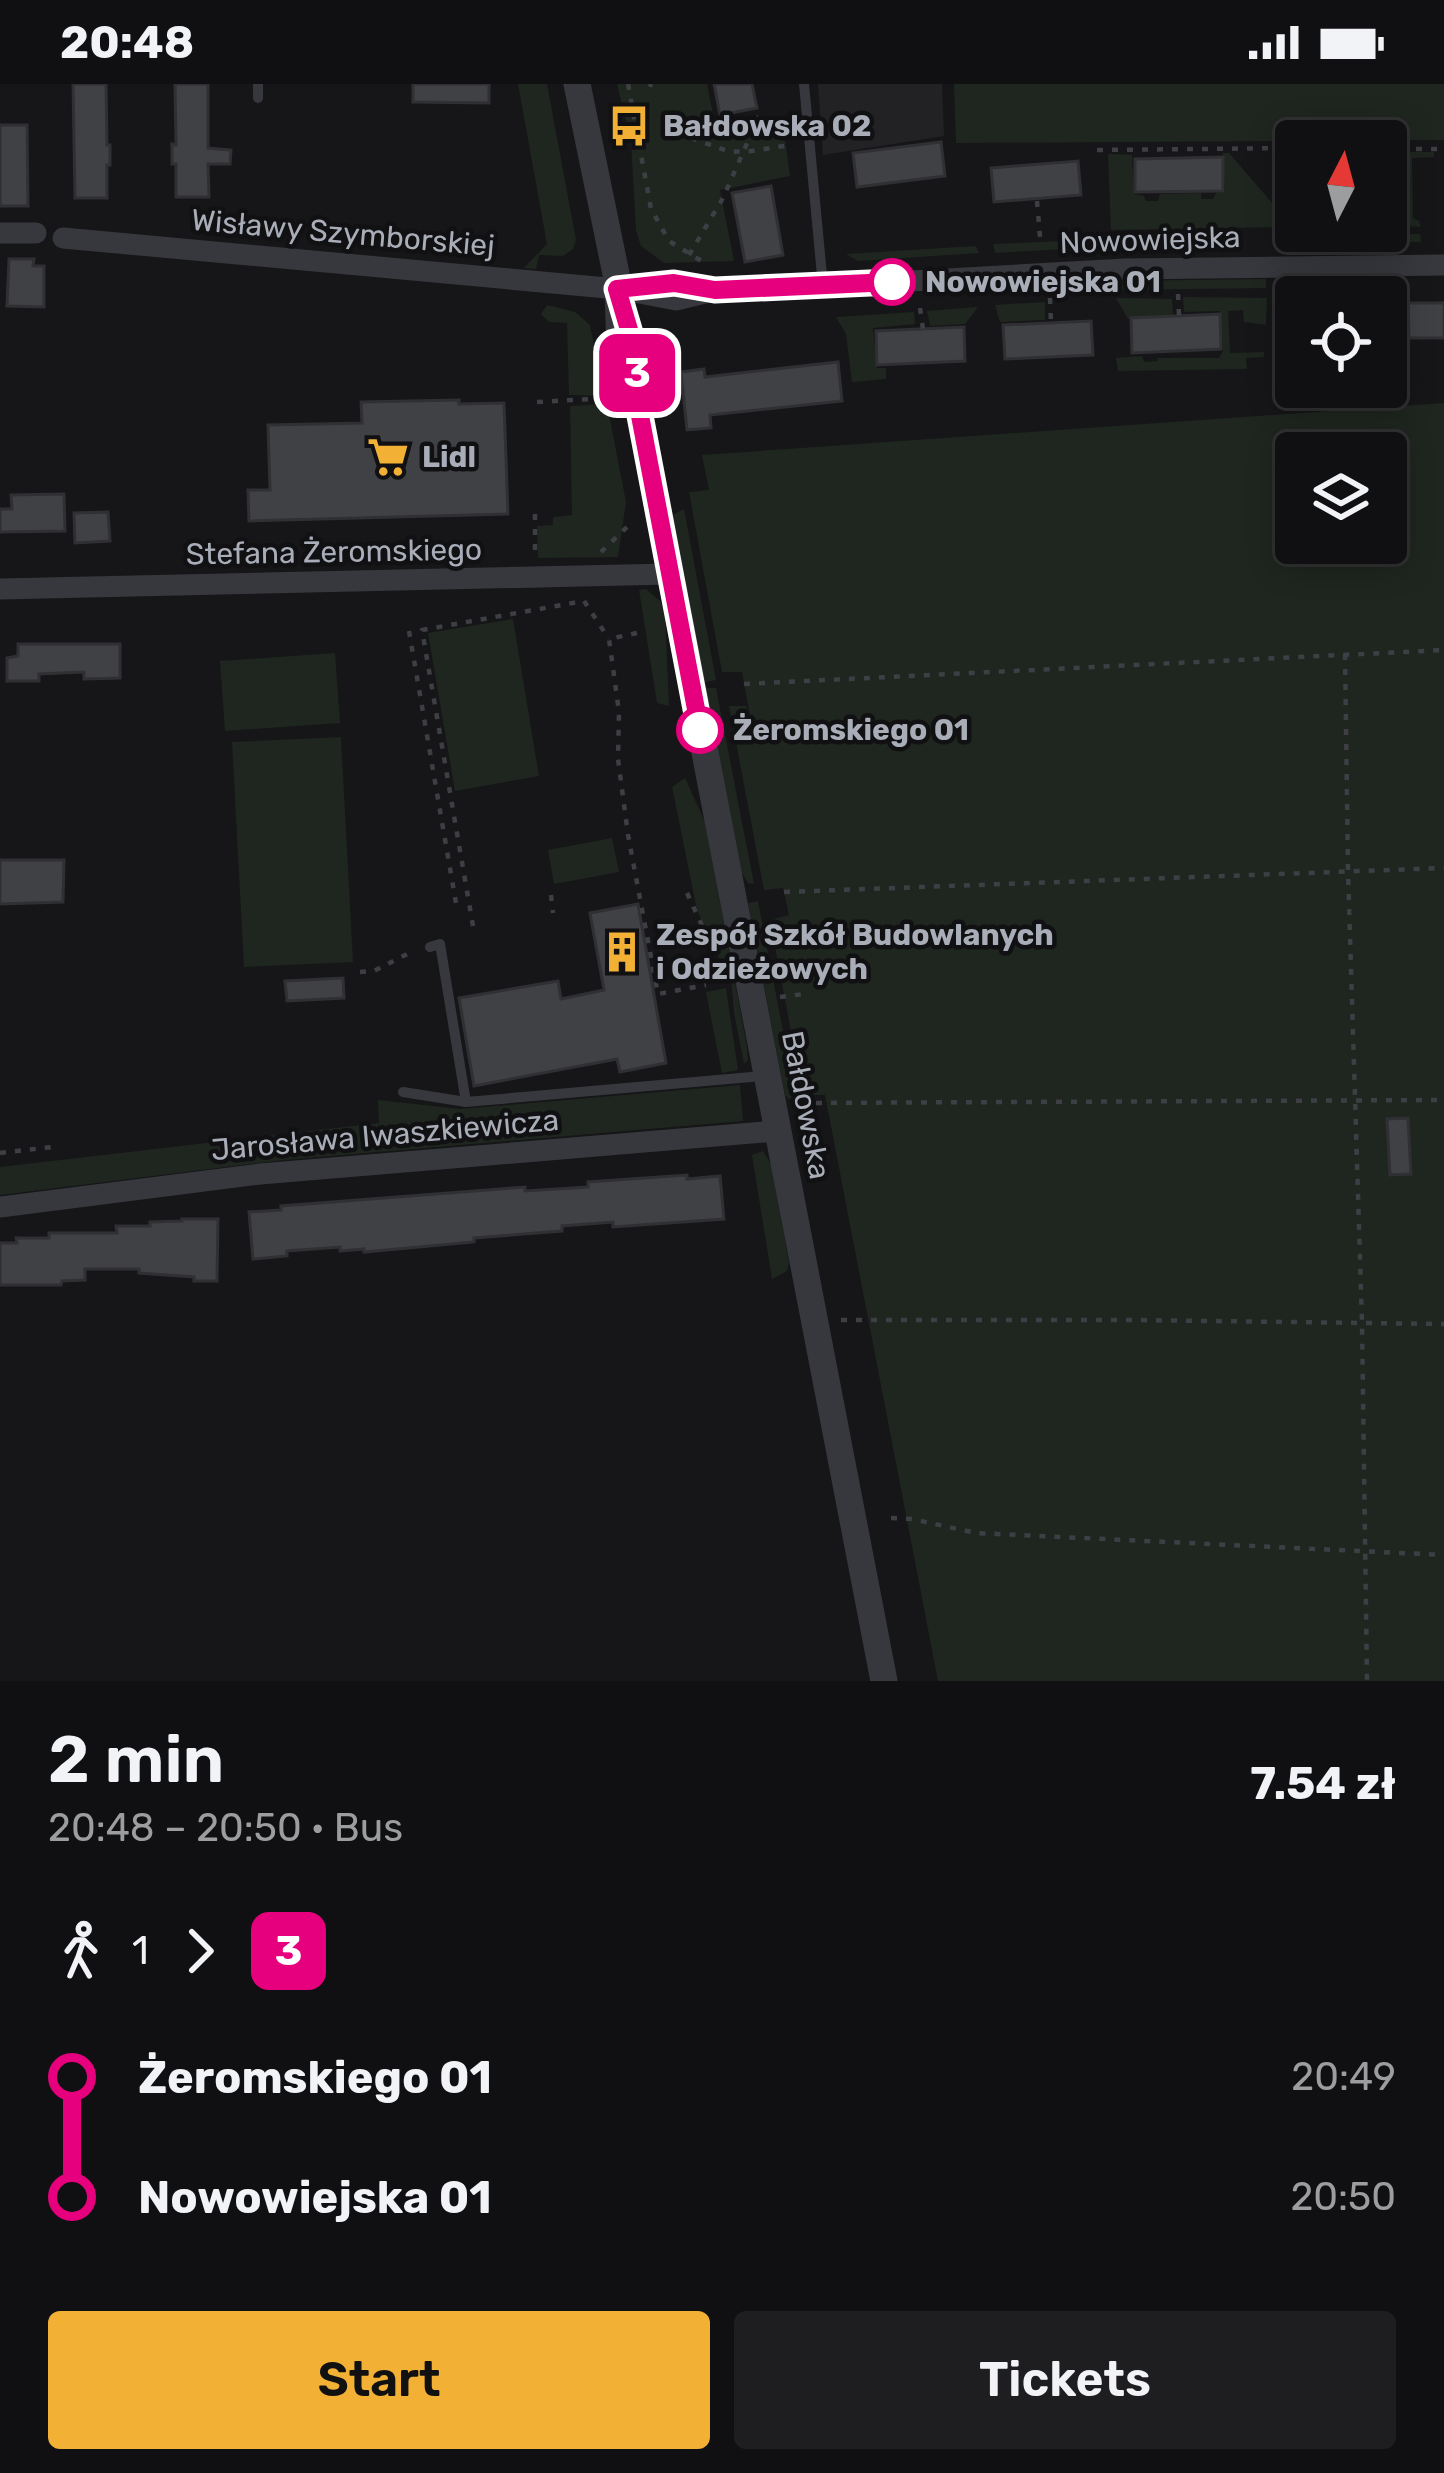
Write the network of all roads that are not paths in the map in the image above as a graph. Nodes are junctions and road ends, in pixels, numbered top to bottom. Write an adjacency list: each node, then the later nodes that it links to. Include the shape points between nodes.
1 (578, 84): 8 (street, Bałdowska)
2 (804, 84): 7 (lane)
3 (0, 233): 4 (street)
4 (36, 233)
5 (64, 238): 8 (street, Wisławy Szymborskiej)
6 (1444, 266): 7 (street, Nowowiejska, via 1126,268)
7 (824, 286): 8 (street, Nowowiejska, via 714,279)
8 (617, 289): 9 (street, Bałdowska, via 635,350 625,399)
9 (670, 574): 10 (street, Stefana Żeromskiego); 12 (street, Bałdowska)
10 (0, 589)
11 (430, 947): 14 (lane, via 440,944)
12 (766, 1075): 14 (lane); 15 (street, Bałdowska)
13 (403, 1092): 14 (lane)
14 (466, 1102)
15 (776, 1131): 16 (street, Jarosława Iwaszkiewicza, via 260,1174); 17 (street, Bałdowska)
16 (0, 1207)
17 (884, 1681)

